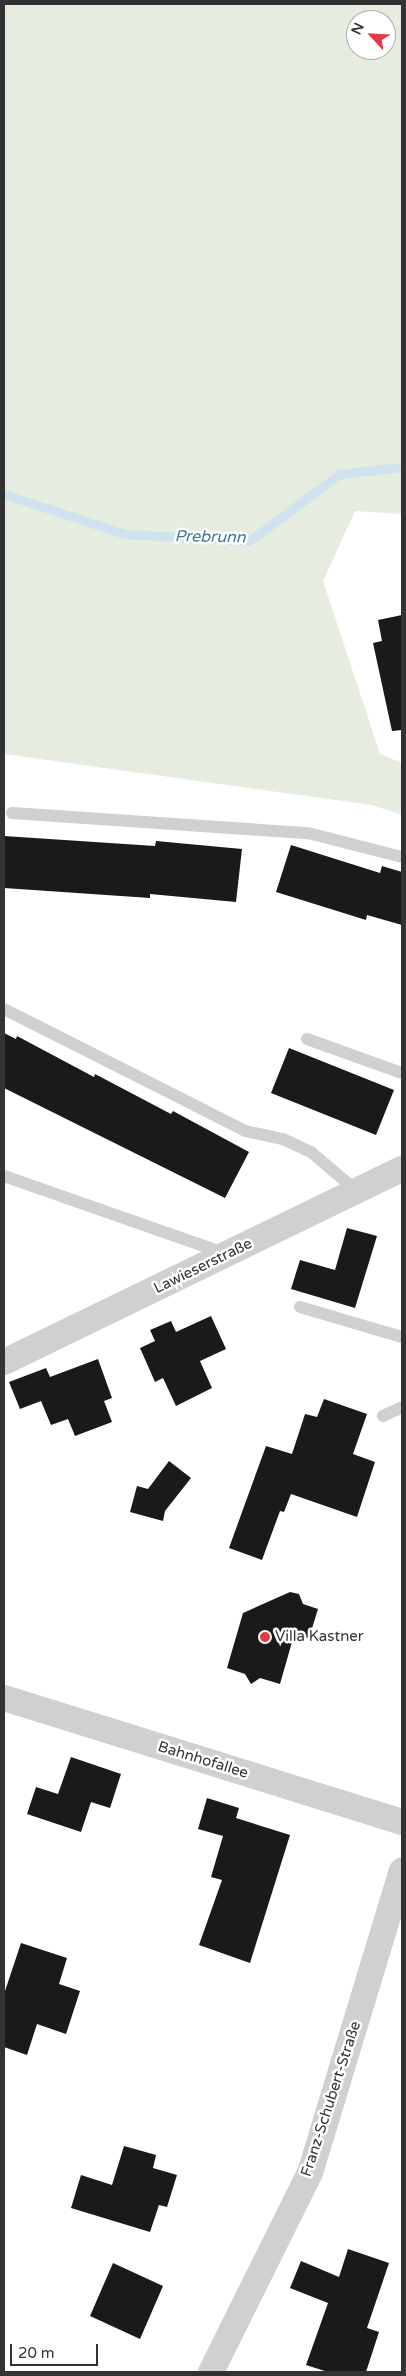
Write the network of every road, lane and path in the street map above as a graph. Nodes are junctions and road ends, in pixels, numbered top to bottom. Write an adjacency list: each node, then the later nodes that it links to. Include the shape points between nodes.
1 (12, 813): 2 (lane, via 308,833)
2 (402, 857)
3 (4, 1009): 8 (lane, via 245,1131 283,1139 311,1152)
4 (307, 1039): 5 (lane)
5 (402, 1073)
6 (402, 1169): 8 (street, Lawieserstraße)
7 (4, 1176): 9 (lane)
8 (358, 1192): 9 (street, Lawieserstraße)
9 (228, 1254): 12 (street, Lawieserstraße)
10 (300, 1307): 11 (lane)
11 (402, 1337)
12 (4, 1362)
13 (402, 1407): 14 (lane)
14 (383, 1416)
15 (4, 1698): 16 (street, Bahnhofallee)
16 (402, 1822)
17 (402, 1870): 18 (street, Franz-Schubert-Straße, via 310,2173)
18 (211, 2372)

